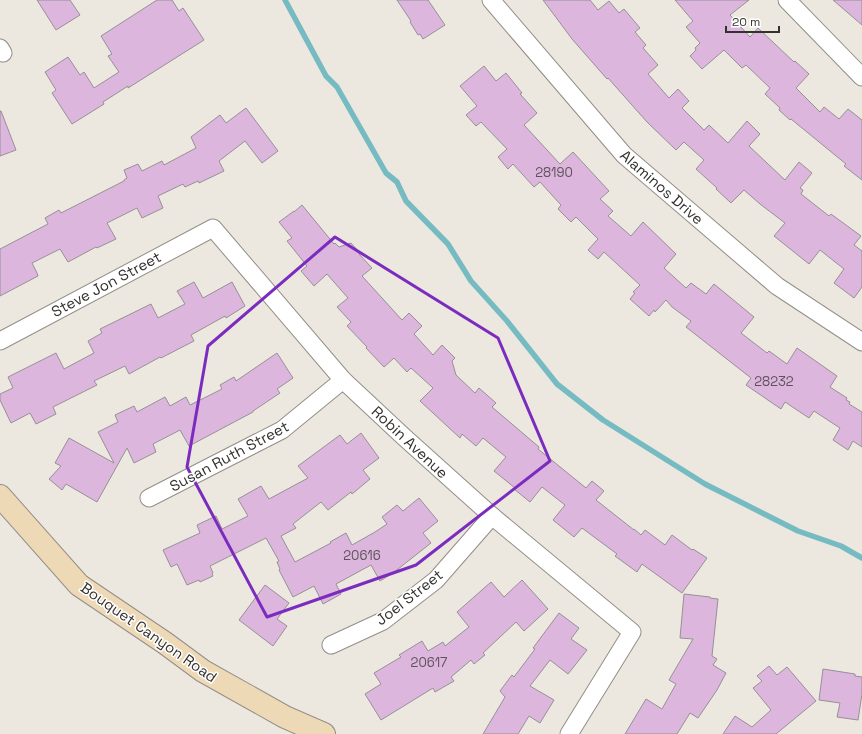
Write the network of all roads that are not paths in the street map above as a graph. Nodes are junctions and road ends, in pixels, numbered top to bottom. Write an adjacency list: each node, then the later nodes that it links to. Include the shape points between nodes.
1 (491, 0): 6 (street, Alaminos Drive, via 624,156 777,286)
2 (786, 0): 3 (street)
3 (862, 77)
4 (213, 228): 5 (street, Steve Jon Street); 7 (street, Robin Avenue)
5 (0, 341)
6 (862, 342)
7 (343, 380): 9 (street, Susan Ruth Street, via 282,430); 10 (street, Robin Avenue)
8 (0, 496): 12 (main road, Bouquet Canyon Road, via 79,585 204,671 285,717)
9 (149, 498)
10 (492, 516): 11 (street, Joel Street, via 436,580 383,620); 13 (street, Robin Avenue, via 632,632)
11 (331, 645)
12 (324, 734)
13 (569, 734)

